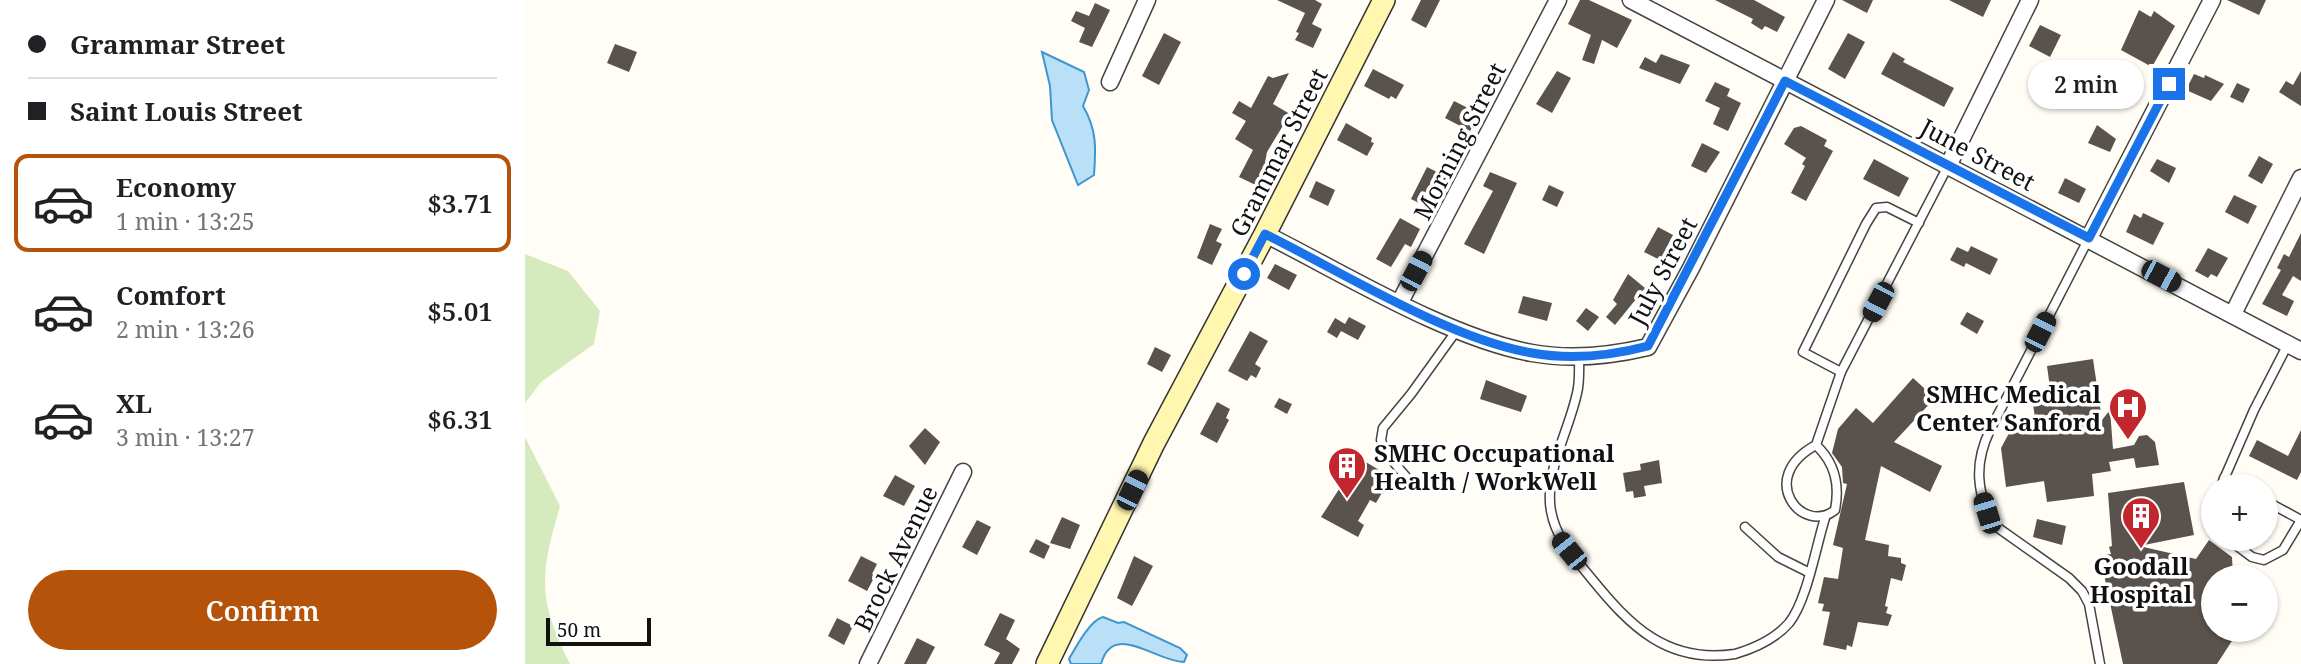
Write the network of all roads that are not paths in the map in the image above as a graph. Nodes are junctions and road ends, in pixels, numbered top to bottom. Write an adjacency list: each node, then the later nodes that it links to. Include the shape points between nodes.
1 (1147, 0): 9 (street)
2 (1384, 0): 13 (street, Grammar Street)
3 (1558, 0): 15 (street, Morning Street)
4 (1632, 0): 8 (street, June Street)
5 (1826, 0): 8 (street, July Street)
6 (2030, 0): 10 (street)
7 (2211, 0): 14 (street)
8 (1785, 81): 10 (street, June Street); 19 (street, July Street, via 1648,346 1611,356)
9 (1109, 82)
10 (1949, 164): 12 (lane); 14 (street, June Street)
11 (2301, 178): 16 (street)
12 (1919, 223): 20 (lane); 20 (lane, via 1887,207 1875,208 1866,224 1803,352)
13 (1265, 234): 15 (street, July Street); 32 (street, Grammar Street, via 1154,443)
14 (2089, 238): 16 (street, June Street); 33 (lane, via 1977,464 1981,492 1994,525 2069,578 2089,604)
15 (1400, 302): 17 (street, July Street)
16 (2233, 314): 18 (street, June Street)
17 (1458, 330): 19 (street, July Street, via 1532,353); 24 (lane, via 1383,429 1385,452)
18 (2295, 348): 23 (lane, via 2254,410)
19 (1579, 356): 30 (lane, via 1578,390 1551,478 1551,509 1558,537 1640,634 1666,650 1692,657 1716,659 1743,652 1770,640 1790,621)
20 (1841, 372): 21 (lane)
21 (1816, 445): 26 (lane, via 1826,455 1838,488 1835,510); 26 (lane, via 1795,458 1786,475 1794,503 1803,513)
22 (963, 472): 31 (street, Brock Avenue)
23 (2226, 474)
24 (1408, 479)
25 (2278, 508): 27 (lane)
26 (1825, 518): 30 (lane)
27 (2301, 520): 29 (lane, via 2283,550 2264,560)
28 (1745, 527): 30 (lane, via 1778,556)
29 (2244, 551)
30 (1808, 572)
31 (868, 664)
32 (1047, 664)
33 (2100, 664)

